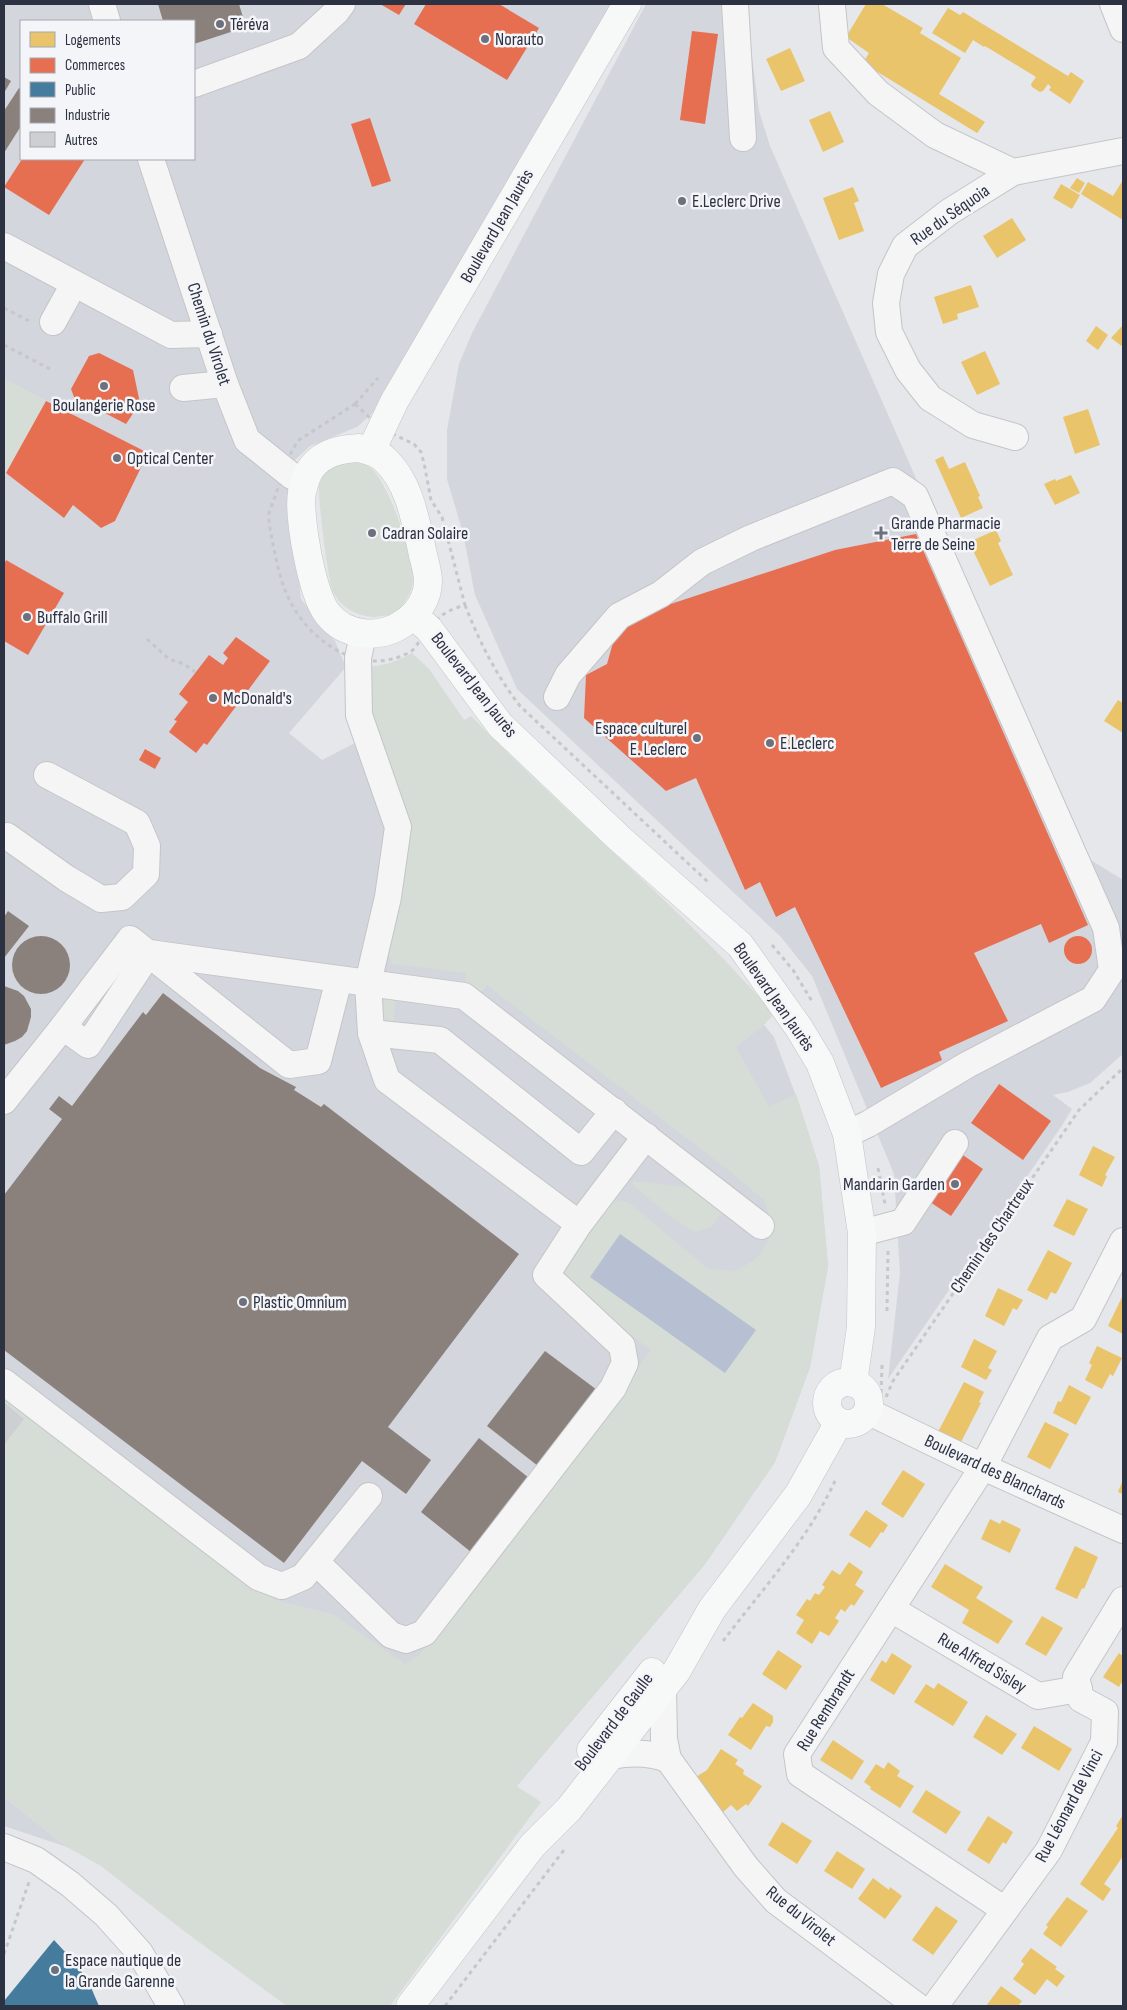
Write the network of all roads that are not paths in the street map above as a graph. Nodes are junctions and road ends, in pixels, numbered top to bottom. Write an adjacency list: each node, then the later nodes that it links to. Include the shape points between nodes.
1 (102, 4): 7 (street)
2 (342, 4): 9 (street, via 299,46)
3 (627, 4): 21 (main road, Boulevard Jean Jaurès, via 399,394)
4 (735, 4): 10 (street)
5 (1113, 4): 8 (street)
6 (832, 5): 13 (street, Rue du Séquoia, via 836,48 878,93 936,135)
7 (107, 20)
8 (1123, 29)
9 (195, 84)
10 (742, 138)
11 (1123, 152): 13 (street, Rue du Séquoia)
12 (151, 160): 17 (street, Chemin du Virolet)
13 (1013, 172): 20 (street, Rue du Séquoia, via 949,212 905,246 891,274 886,303 889,332 908,370 930,398 973,425)
14 (4, 246): 15 (street)
15 (74, 284): 16 (street); 17 (street, via 171,335)
16 (53, 322)
17 (209, 334): 18 (street, Chemin du Virolet)
18 (225, 384): 19 (street); 22 (street, Chemin du Virolet, via 247,440 292,476)
19 (182, 388)
20 (1015, 437)
21 (371, 451): 22 (main road, via 339,449 320,458); 23 (main road, via 382,457 399,477 419,535 428,580 422,604)
22 (305, 482): 24 (main road, via 303,518 317,596 327,613 338,623)
23 (414, 616): 24 (main road, via 388,632); 34 (main road, Boulevard Jean Jaurès, via 429,629 500,725 620,839 740,945 820,1063)
24 (363, 634): 30 (street, via 358,658 359,715 398,827 388,897)
25 (557, 697): 34 (street, via 568,674 619,616 661,594 702,562 751,538 892,481 915,496 1106,928 1112,970 1093,999 967,1065)
26 (48, 775): 27 (street, via 137,823 148,846 146,874 122,897 101,899)
27 (5, 837)
28 (149, 953): 29 (street); 29 (street, via 289,1065 318,1061); 32 (street, via 130,938)
29 (339, 979): 30 (street)
30 (368, 983): 31 (street); 33 (street, via 464,996)
31 (371, 1033): 33 (street, via 440,1040 581,1152); 37 (street, via 387,1080)
32 (4, 1101)
33 (614, 1111): 35 (street)
34 (848, 1134): 39 (main road, Boulevard Jean Jaurès)
35 (646, 1136): 37 (street); 38 (street)
36 (955, 1142): 39 (street, via 903,1222)
37 (579, 1224): 48 (street, via 546,1275 622,1346 625,1363 614,1388 424,1633 406,1640 392,1636)
38 (761, 1226)
39 (862, 1232): 42 (main road, Boulevard Jean Jaurès, via 861,1327)
40 (1123, 1240): 45 (street, Rue Rembrandt, via 1083,1319 1050,1338)
41 (4, 1382): 48 (street, via 258,1577 282,1586 303,1577)
42 (853, 1383): 43 (main road, via 868,1397); 44 (main road, via 839,1384 829,1393 829,1413)
43 (872, 1414): 44 (main road, via 852,1424); 45 (street, Boulevard des Blanchards)
44 (839, 1422): 50 (main road, Boulevard de Gaulle, via 798,1495)
45 (983, 1467): 47 (street, Boulevard des Blanchards); 51 (street, Rue Rembrandt)
46 (370, 1496): 48 (street)
47 (1123, 1530)
48 (316, 1562)
49 (1123, 1600): 52 (street, via 1076,1677)
50 (712, 1609): 53 (main road, Boulevard de Gaulle, via 676,1672); 57 (main road, Boulevard de Gaulle, via 662,1659 617,1716 569,1781)
51 (891, 1609): 52 (street, Rue Alfred Sisley, via 1038,1696); 59 (street, Rue Rembrandt, via 797,1754 800,1774)
52 (1079, 1688): 54 (street, Rue Léonard de Vinci, via 1082,1699)
53 (662, 1689): 55 (main road, Boulevard de Gaulle); 56 (street, Rue du Virolet)
54 (1114, 1718): 59 (street, Rue Léonard de Vinci, via 1049,1850)
55 (611, 1756): 56 (street, via 628,1752 654,1754); 57 (main road, Boulevard de Gaulle, via 569,1809)
56 (668, 1759): 62 (street, Rue du Virolet, via 746,1868 776,1901)
57 (532, 1846): 61 (main road, Boulevard de Gaulle)
58 (4, 1848): 60 (street, via 36,1860 106,1915 140,1954)
59 (1005, 1910): 63 (street, Rue Léonard de Vinci)
60 (171, 2006)
61 (410, 2006)
62 (917, 2006)
63 (935, 2006)

